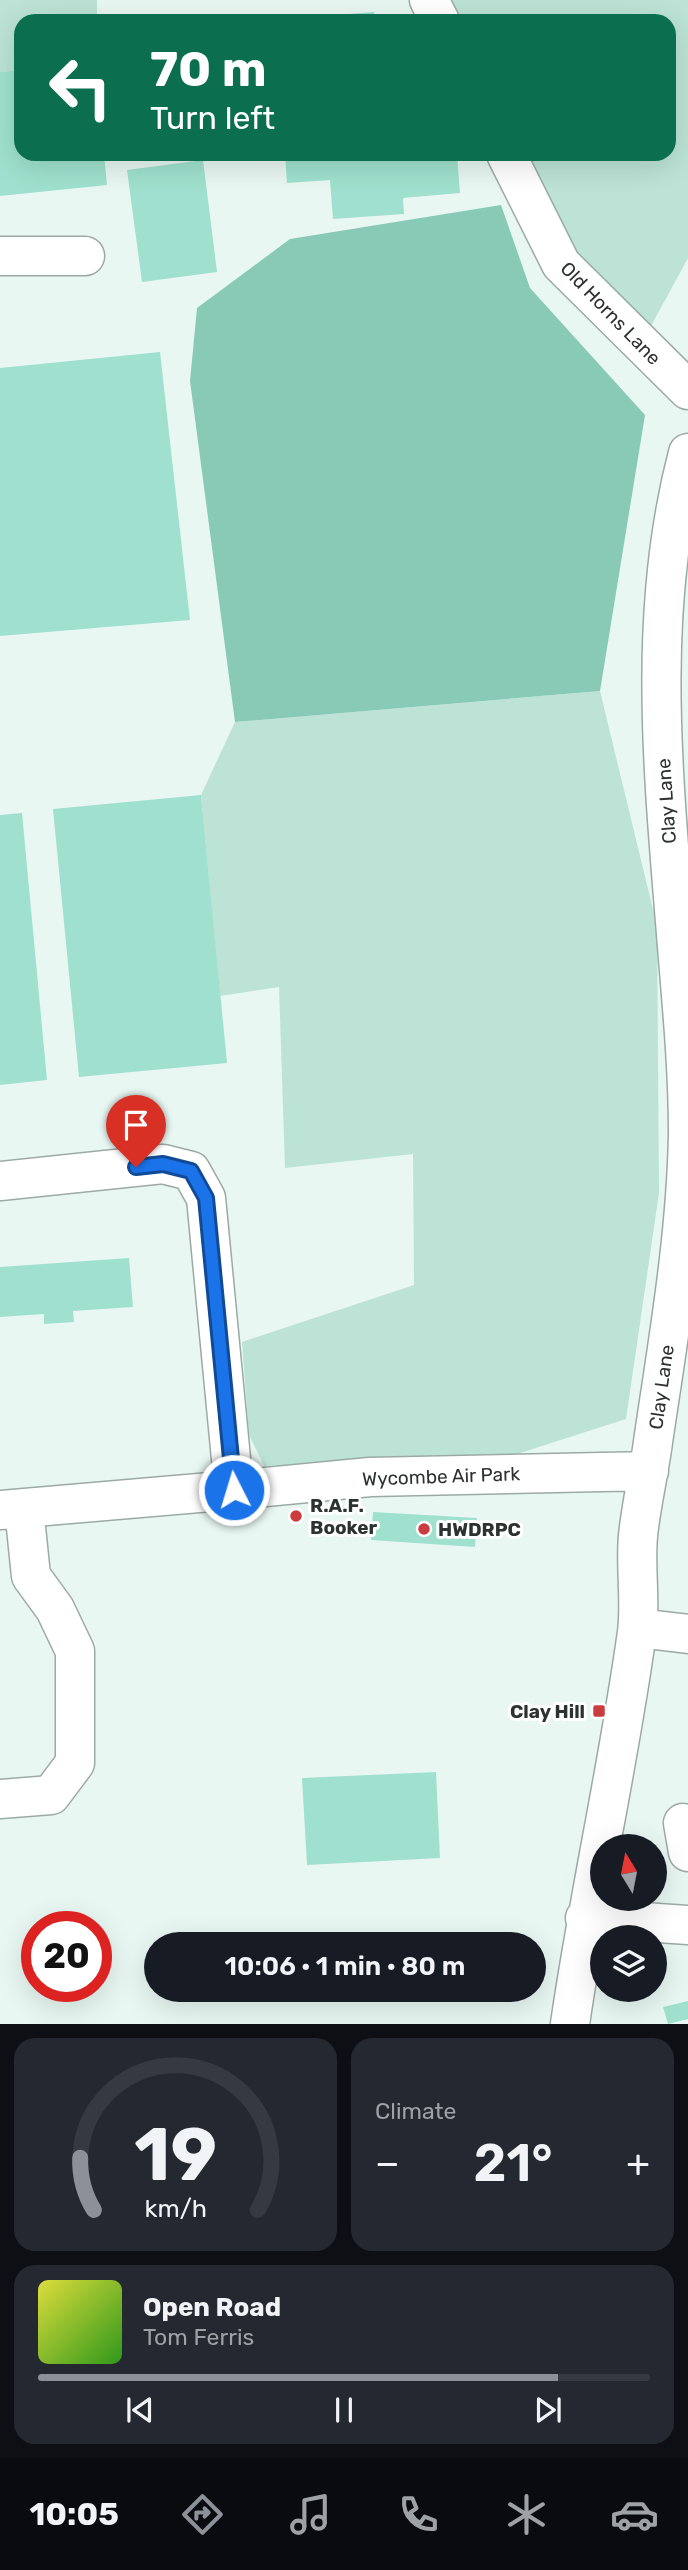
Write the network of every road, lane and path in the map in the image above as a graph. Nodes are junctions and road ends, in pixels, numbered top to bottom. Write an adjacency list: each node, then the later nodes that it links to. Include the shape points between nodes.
1 (510, 161): 4 (street, Old Horns Lane, via 561,264)
2 (0, 256): 3 (street)
3 (85, 256)
4 (688, 390)
5 (688, 453): 6 (street, Clay Lane, via 665,582)
6 (674, 688): 7 (street, Clay Lane)
7 (681, 919): 9 (street, Clay Lane, via 688,1134 674,1300)
8 (0, 1181): 10 (street, via 163,1164 191,1171 206,1198)
9 (649, 1471): 10 (street, Wycombe Air Park, via 370,1477); 12 (street, Clay Lane, via 638,1537)
10 (234, 1490): 11 (street, Wycombe Air Park)
11 (12, 1509): 14 (street, via 30,1576 55,1609 75,1651 75,1763 51,1795)
12 (638, 1628): 13 (street); 15 (street, Clay Lane)
13 (688, 1634)
14 (0, 1799)
15 (585, 1918): 16 (street); 17 (street, Clay Lane)
16 (688, 1925)
17 (570, 2024)

